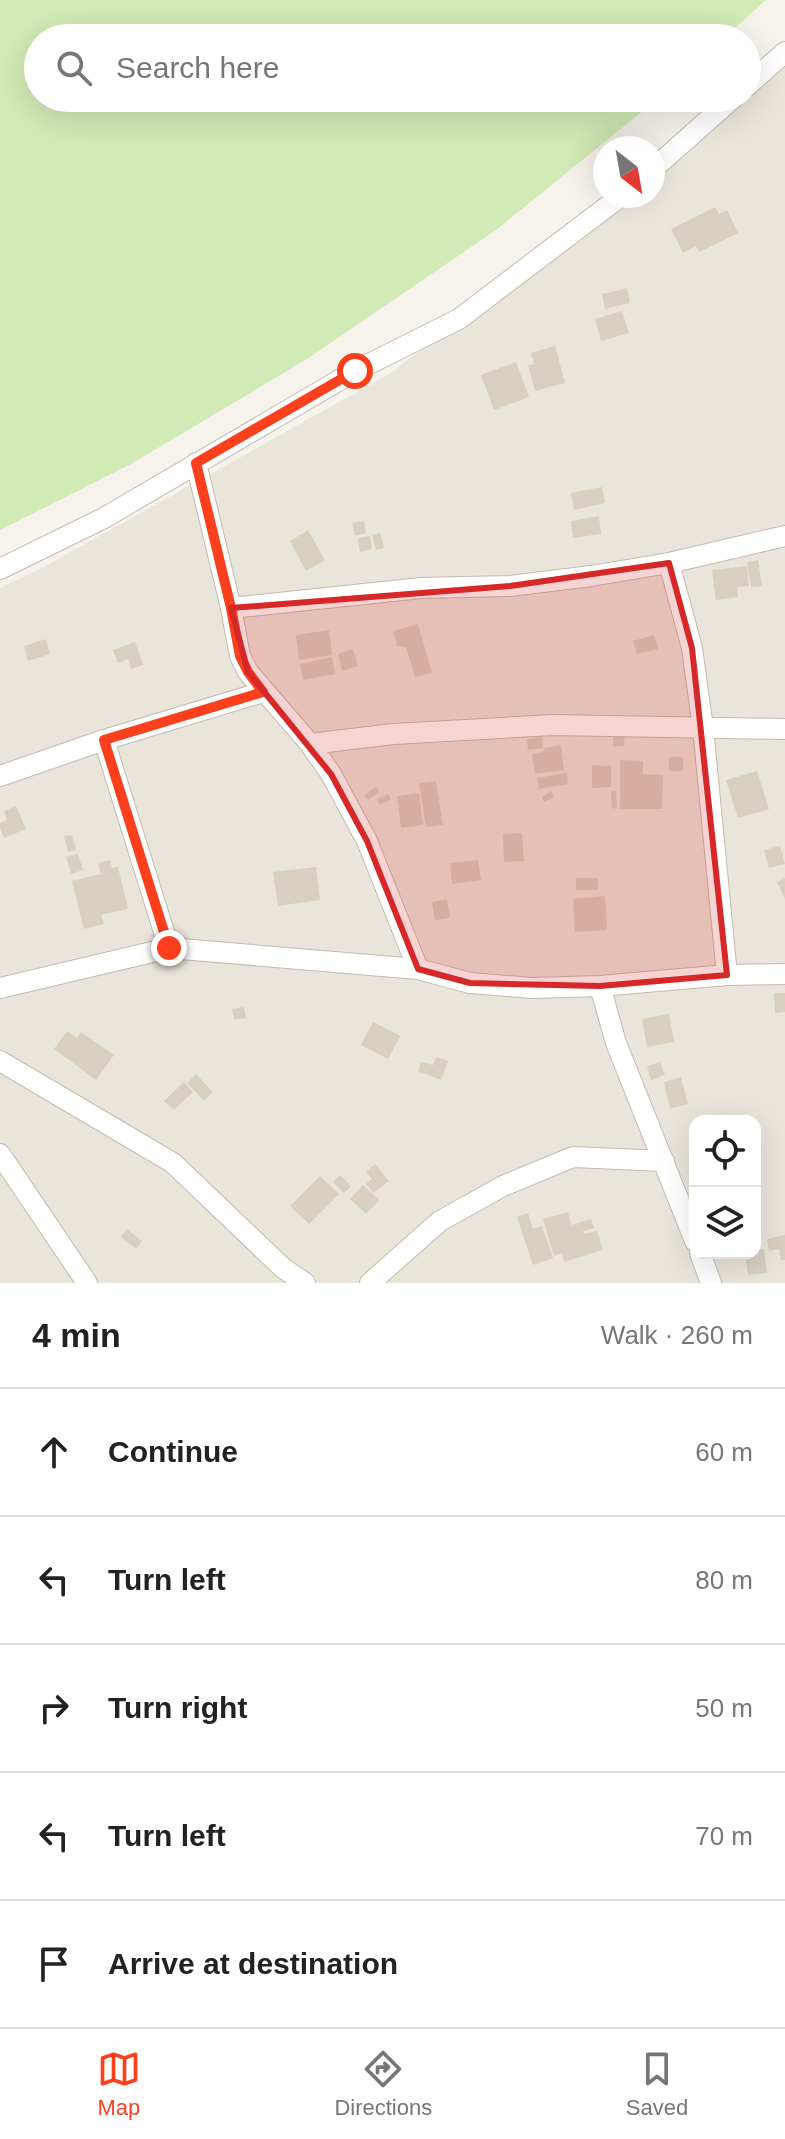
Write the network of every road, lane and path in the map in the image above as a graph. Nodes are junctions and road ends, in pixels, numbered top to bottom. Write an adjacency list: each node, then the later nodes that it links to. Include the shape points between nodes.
1 (785, 52): 2 (street)
2 (761, 73)
3 (717, 112): 4 (street)
4 (665, 158)
5 (605, 208): 6 (street, via 459,319 355,371)
6 (196, 463): 9 (street, via 104,518); 10 (street)
7 (785, 536): 8 (street)
8 (669, 563): 10 (street, via 510,586 421,588); 12 (street, via 692,648)
9 (0, 569)
10 (231, 608): 11 (street, via 240,656)
11 (263, 692): 14 (street); 15 (street)
12 (703, 728): 13 (street); 15 (street, via 553,725); 20 (street)
13 (785, 729)
14 (104, 740): 16 (street); 17 (street)
15 (310, 744): 18 (street, via 367,841)
16 (0, 776)
17 (169, 948): 18 (street); 22 (street)
18 (418, 969): 21 (street, via 470,983)
19 (785, 974): 20 (street)
20 (727, 975): 21 (street)
21 (600, 986): 25 (street, via 616,1043)
22 (0, 988)
23 (0, 1061): 29 (street, via 173,1163)
24 (0, 1154): 28 (street)
25 (664, 1161): 26 (street); 30 (street, via 573,1157 503,1186 440,1221)
26 (689, 1226)
27 (702, 1259): 31 (street)
28 (87, 1283)
29 (305, 1283)
30 (370, 1283)
31 (711, 1283)

